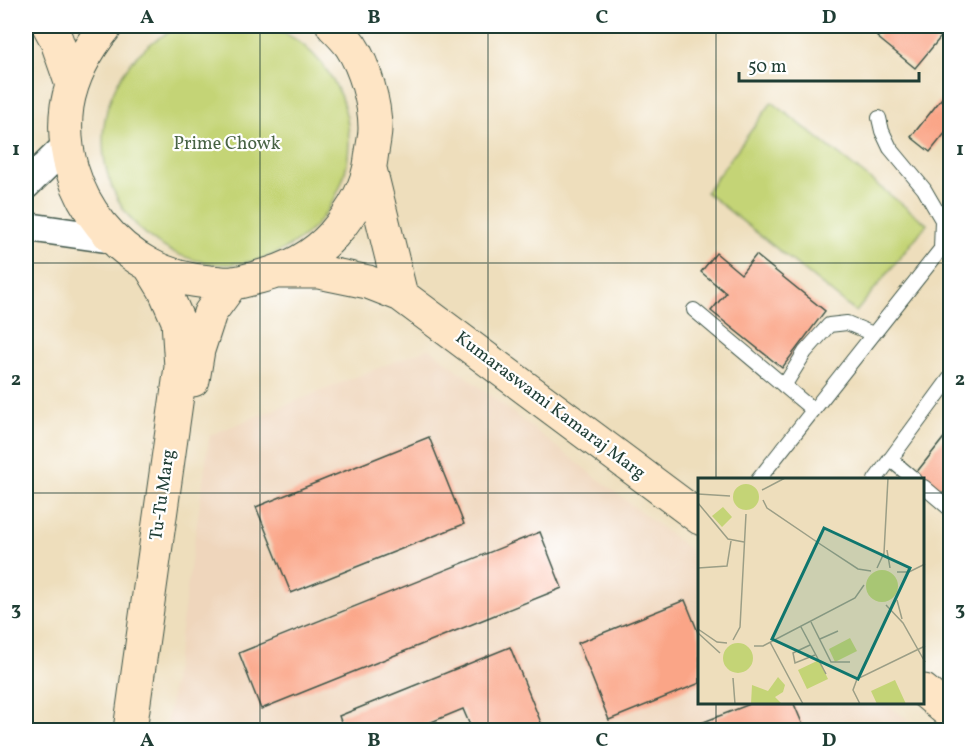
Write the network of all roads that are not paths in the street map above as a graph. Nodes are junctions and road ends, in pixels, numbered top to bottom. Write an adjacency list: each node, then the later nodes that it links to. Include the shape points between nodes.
1 (49, 26): 4 (main road)
2 (106, 26): 4 (main road, via 88,48)
3 (347, 32): 7 (main road, via 369,85 375,127)
4 (72, 86): 6 (main road)
5 (879, 118): 16 (lane, via 890,148 924,189 942,220 941,249)
6 (67, 145): 8 (street); 10 (main road, via 82,196)
7 (370, 169): 12 (main road, via 346,220 327,242); 14 (main road)
8 (26, 185)
9 (26, 229): 10 (street)
10 (113, 240): 11 (main road)
11 (150, 266): 13 (main road, via 190,281); 30 (main road, Tu-Tu Marg, via 178,321 181,367)
12 (279, 272): 13 (main road); 14 (main road, Kumaraswami Kamaraj Marg, via 319,272 368,282)
13 (232, 283): 31 (main road, Tu-Tu Marg, via 210,314 198,350)
14 (401, 295): 27 (main road, Kumaraswami Kamaraj Marg)
15 (694, 310): 18 (lane)
16 (873, 334): 18 (lane, via 847,323 829,325 805,352); 20 (lane)
17 (951, 378): 19 (lane)
18 (784, 386): 20 (lane)
19 (946, 394): 21 (lane)
20 (813, 410): 22 (lane)
21 (890, 459): 23 (lane); 24 (lane)
22 (760, 478)
23 (876, 478)
24 (913, 478)
25 (925, 488): 26 (lane)
26 (951, 509)
27 (698, 517)
28 (925, 692): 29 (main road)
29 (951, 713)
30 (130, 730)
31 (142, 730)

